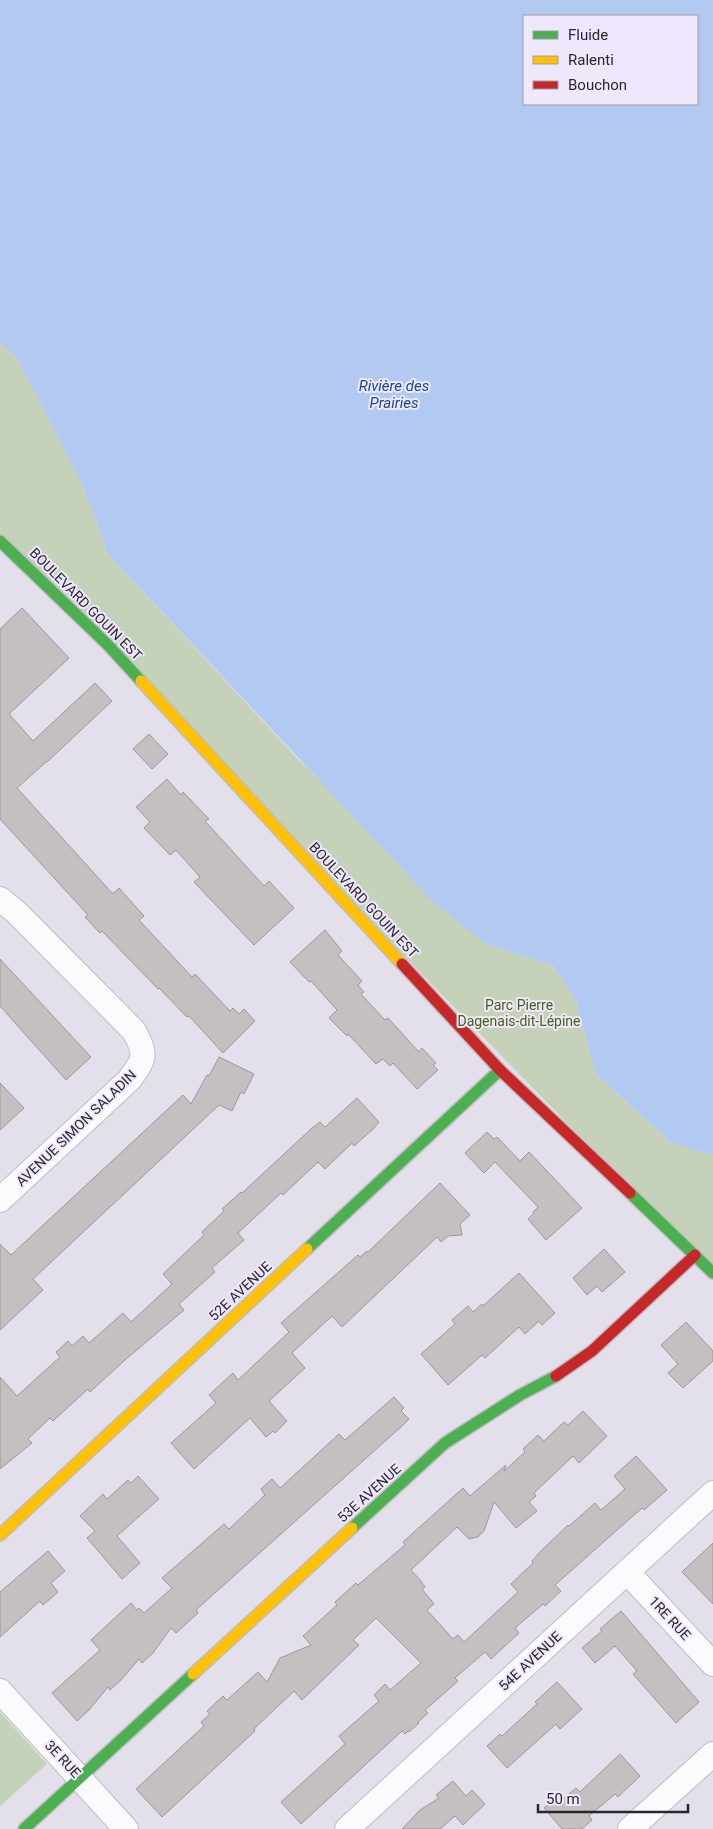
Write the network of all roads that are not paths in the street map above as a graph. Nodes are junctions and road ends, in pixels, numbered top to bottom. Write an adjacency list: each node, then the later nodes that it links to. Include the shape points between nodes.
1 (0, 540): 3 (street, BOULEVARD GOUIN EST, via 108,645)
2 (0, 899): 4 (street, AVENUE SIMON SALADIN, via 134,1031 143,1056 141,1065 130,1080)
3 (500, 1070): 5 (street, BOULEVARD GOUIN EST); 8 (street, 52E AVENUE)
4 (0, 1200)
5 (695, 1255): 6 (street, BOULEVARD GOUIN EST); 13 (street, 53E AVENUE, via 592,1351 557,1376 520,1395 445,1443)
6 (713, 1273)
7 (713, 1493): 9 (street, 54E AVENUE)
8 (0, 1535)
9 (627, 1572): 10 (street, 1RE RUE); 16 (street, 54E AVENUE)
10 (713, 1664)
11 (0, 1690): 13 (street, 3E RUE)
12 (713, 1754): 17 (street)
13 (80, 1777): 14 (street, 53E AVENUE); 15 (street, 3E RUE)
14 (24, 1829)
15 (126, 1829)
16 (347, 1829)
17 (630, 1829)

